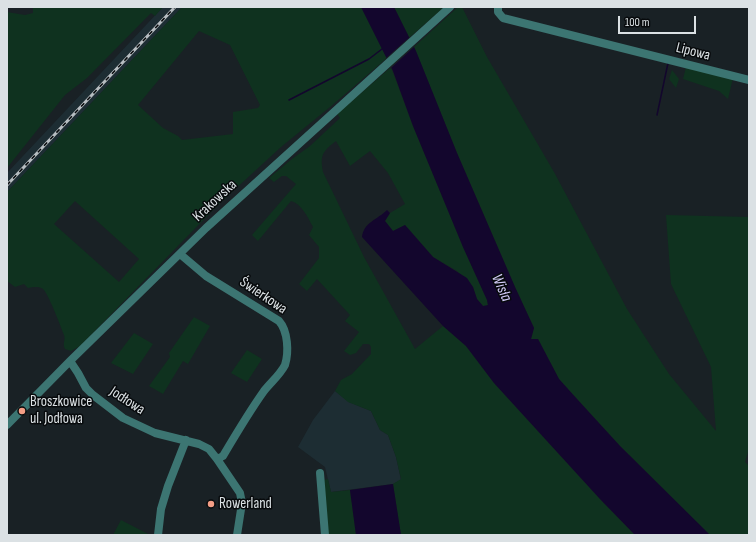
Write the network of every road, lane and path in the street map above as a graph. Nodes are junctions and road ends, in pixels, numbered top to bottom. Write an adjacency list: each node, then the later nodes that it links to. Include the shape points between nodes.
1 (450, 7): 4 (street, Krakowska)
2 (498, 7): 3 (street, Lipowa, via 498,12 503,18)
3 (749, 80)
4 (180, 254): 5 (street, Krakowska); 8 (street, Świerkowa, via 206,276 279,321 286,332 287,356 281,372 265,390 223,456)
5 (70, 361): 6 (street, Krakowska); 7 (street, Jodłowa, via 86,388 123,418 155,433)
6 (7, 425)
7 (186, 440): 8 (street, Jodłowa, via 209,449); 10 (street, via 161,509)
8 (217, 460): 11 (street, Jodłowa, via 240,493 242,503)
9 (320, 473): 12 (street)
10 (158, 535)
11 (237, 535)
12 (324, 535)

